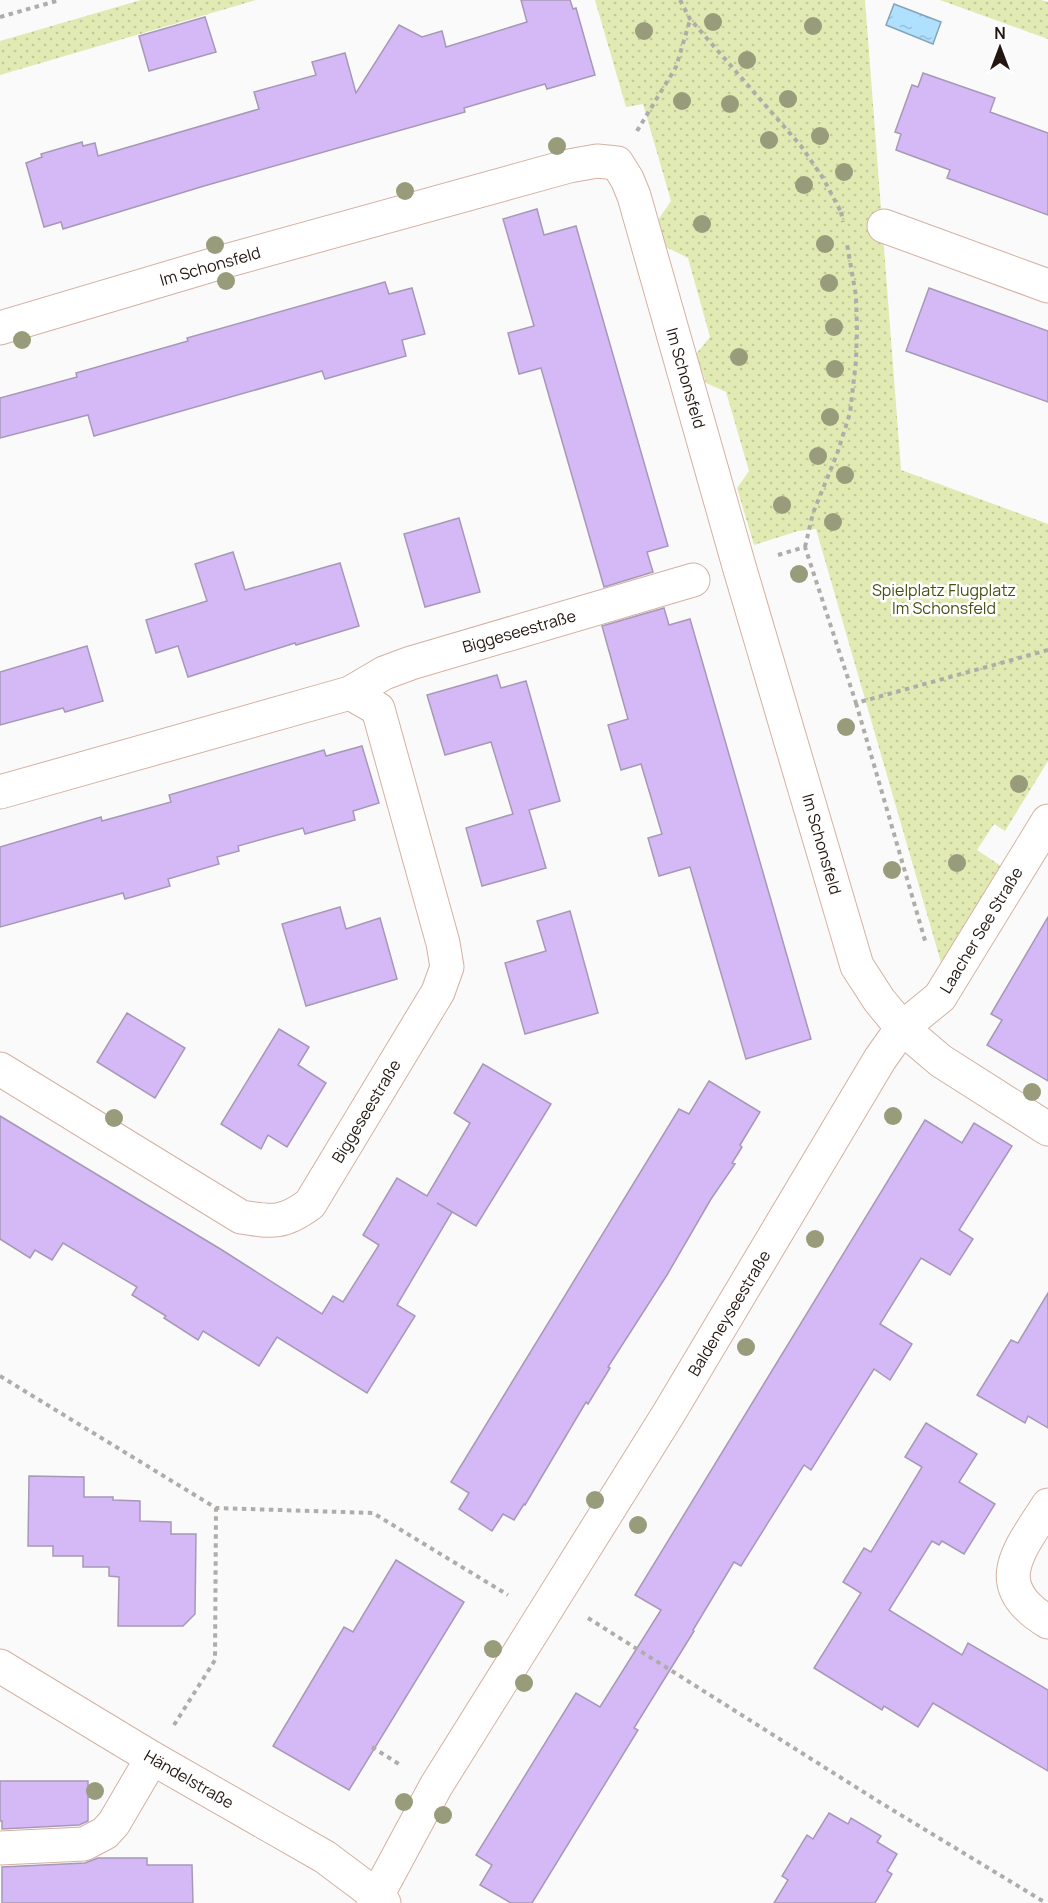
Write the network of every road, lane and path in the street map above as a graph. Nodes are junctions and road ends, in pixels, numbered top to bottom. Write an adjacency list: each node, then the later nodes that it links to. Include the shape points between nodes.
1 (60, 0): 3 (path)
2 (680, 0): 4 (path)
3 (0, 17)
4 (690, 20): 5 (path, via 676,67); 6 (path, via 801,146)
5 (617, 162): 11 (street, Im Schonsfeld, via 569,166); 13 (street, Im Schonsfeld, via 634,196)
6 (841, 212): 7 (path); 8 (path)
7 (884, 226): 10 (street)
8 (845, 231)
9 (846, 241): 12 (path, via 856,296 857,328 850,413 813,513)
10 (1048, 286)
11 (0, 328)
12 (805, 547): 13 (path); 17 (path)
13 (740, 566): 21 (street, Im Schonsfeld, via 857,966)
14 (693, 580): 16 (street, Biggeseestraße, via 411,663)
15 (1048, 650): 17 (path)
16 (350, 693): 18 (street, Biggeseestraße); 22 (street, Biggeseestraße, via 378,709 447,967 438,992 310,1204 294,1216 281,1219 241,1217)
17 (856, 703): 20 (path)
18 (0, 792)
19 (1048, 820): 20 (street, Laacher See Straße)
20 (940, 997): 21 (street, Laacher See Straße)
21 (902, 1028): 23 (street, Im Schonsfeld, via 941,1061); 27 (street, Baldeneyseestraße)
22 (0, 1069)
23 (1048, 1129)
24 (0, 1376): 26 (path)
25 (1048, 1506): 28 (street, via 1017,1556 1012,1574 1018,1596 1031,1612)
26 (216, 1508): 27 (path, via 373,1513); 30 (path, via 215,1660)
27 (548, 1606): 32 (street, Händelstraße, via 436,1786); 33 (path)
28 (1048, 1622)
29 (0, 1666): 30 (street, Händelstraße)
30 (152, 1758): 31 (street, via 105,1833 84,1844); 32 (street, Händelstraße, via 325,1857)
31 (0, 1848)
32 (378, 1901)
33 (1046, 1903)

